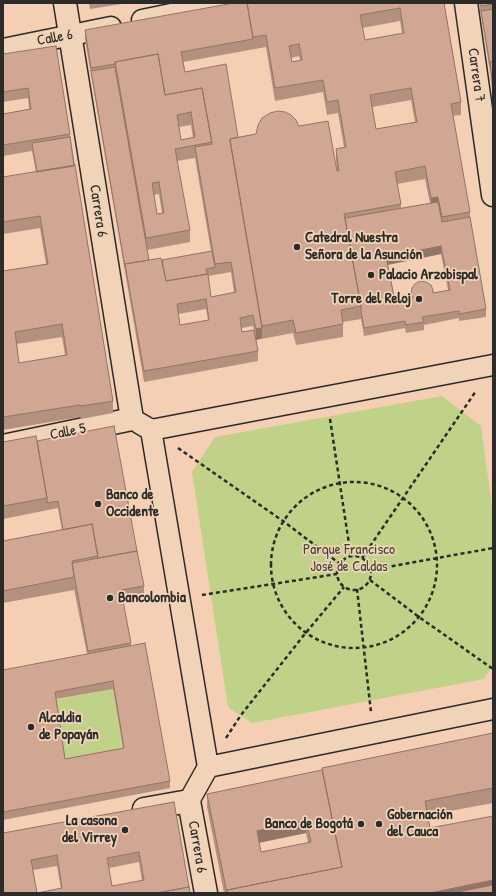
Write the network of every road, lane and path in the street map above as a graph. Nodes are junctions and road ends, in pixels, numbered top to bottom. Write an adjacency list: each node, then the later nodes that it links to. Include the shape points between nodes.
1 (65, 3): 4 (street, Carrera 6)
2 (225, 3): 4 (street, Calle 6)
3 (466, 3): 6 (street, Carrera 7)
4 (70, 35): 5 (street, Calle 6); 10 (street, Carrera 6)
5 (3, 49)
6 (493, 195)
7 (493, 365): 9 (street)
8 (480, 386): 13 (path)
9 (327, 396): 10 (street); 12 (path)
10 (142, 424): 11 (street, Calle 5); 14 (path); 26 (street)
11 (3, 446)
12 (340, 483): 13 (path, via 369,483 385,488); 14 (path, via 322,488 308,496 295,506); 16 (path)
13 (402, 498): 17 (path); 18 (path, via 422,517 430,531)
14 (283, 521): 19 (path); 23 (path, via 272,548)
15 (493, 548): 18 (path)
16 (351, 557): 17 (path); 19 (path)
17 (362, 558): 20 (path)
18 (437, 558): 20 (path); 27 (path, via 432,594)
19 (340, 564): 21 (path)
20 (371, 570): 22 (path)
21 (338, 574): 23 (path); 24 (path)
22 (370, 580): 25 (path, via 363,587); 27 (path)
23 (272, 584): 26 (path); 28 (path, via 283,610)
24 (344, 587): 25 (path); 28 (path)
25 (356, 589): 29 (path)
26 (180, 598): 33 (street)
27 (418, 617): 29 (path, via 403,632 390,640); 30 (path)
28 (304, 635): 29 (path, via 326,644); 33 (path, via 241,715)
29 (364, 647): 32 (path)
30 (493, 669)
31 (493, 709): 32 (street)
32 (374, 733): 33 (street)
33 (208, 767): 34 (street)
34 (189, 801): 35 (street); 36 (street, Carrera 6)
35 (127, 812)
36 (206, 893)

